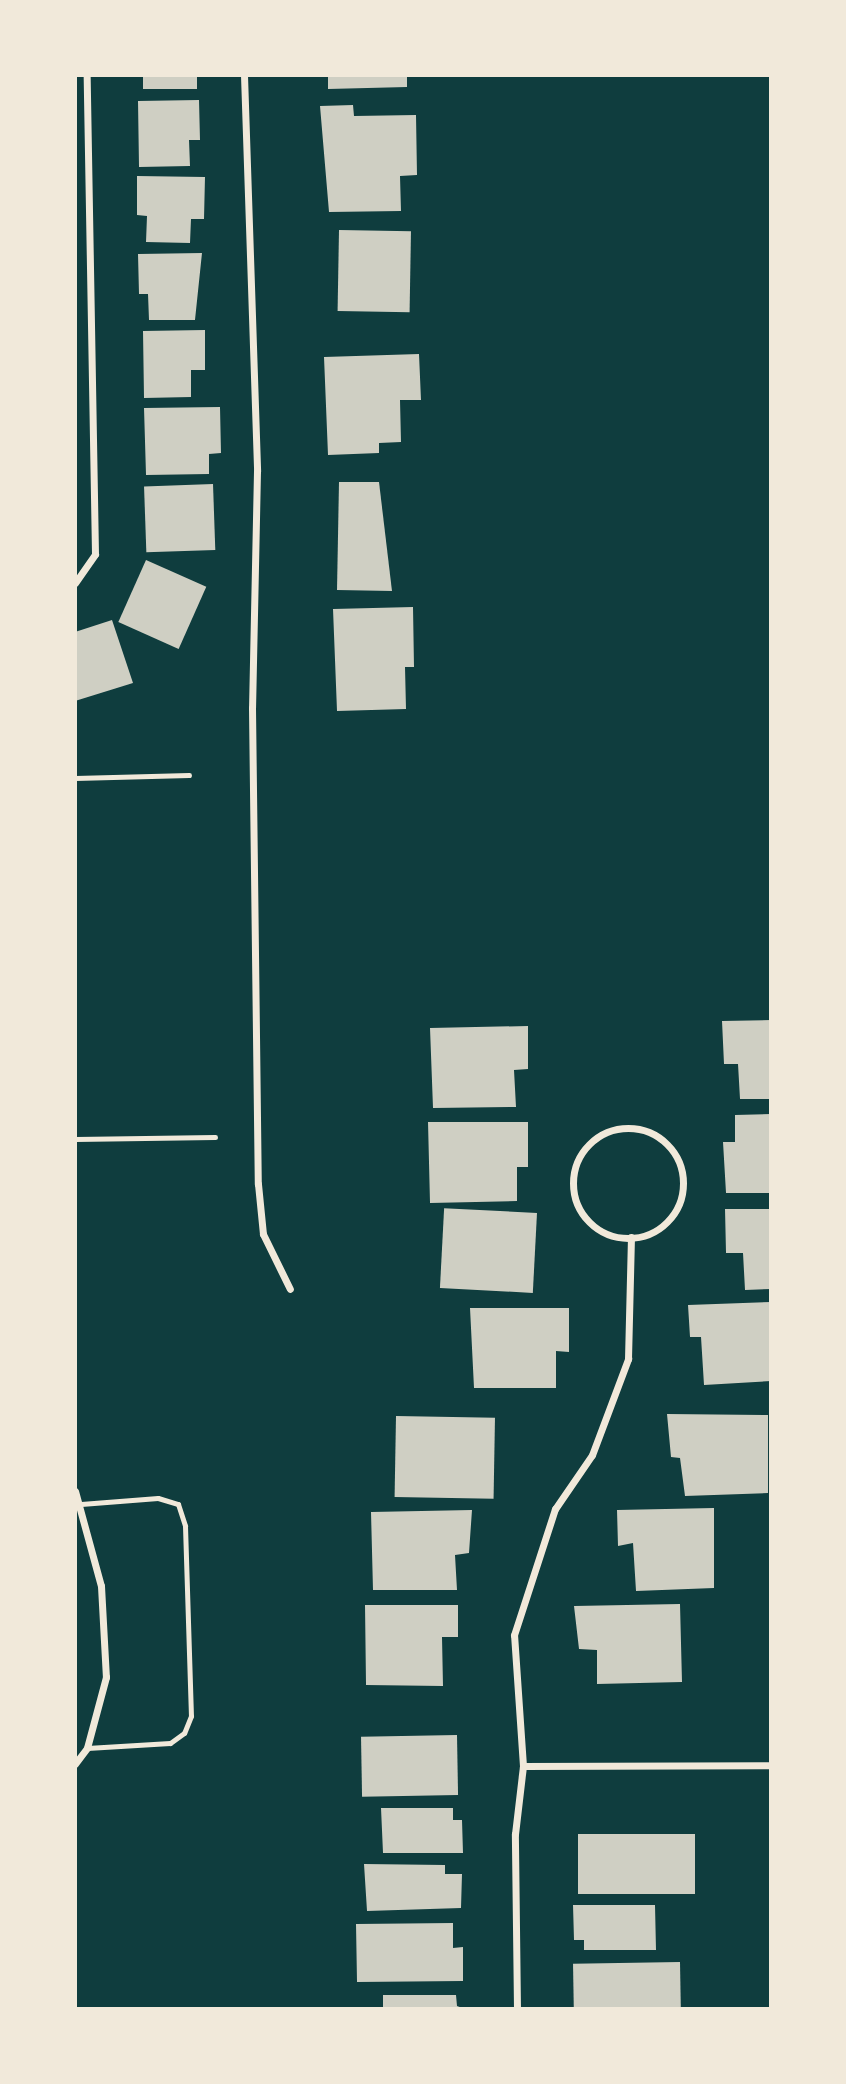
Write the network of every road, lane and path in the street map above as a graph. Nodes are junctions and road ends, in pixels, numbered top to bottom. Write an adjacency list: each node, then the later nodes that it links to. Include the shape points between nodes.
1 (87, 75): 3 (street, via 95,554)
2 (244, 75): 9 (street, via 257,471 252,708 258,1184 263,1234)
3 (78, 582)
4 (188, 775): 5 (lane)
5 (75, 778)
6 (215, 1137): 7 (lane)
7 (75, 1139)
8 (631, 1237): 8 (street, via 669,1219 684,1179 664,1142 625,1128 606,1132 585,1150 573,1176 574,1195 595,1227); 15 (street, via 628,1359 592,1455 555,1509 514,1635)
9 (290, 1289)
10 (75, 1491): 11 (street)
11 (81, 1504): 12 (street, via 101,1586 106,1677); 12 (lane, via 158,1498 178,1504 185,1526 191,1716 184,1733 170,1743)
12 (87, 1748): 13 (street)
13 (75, 1765)
14 (771, 1765): 15 (street)
15 (523, 1766): 16 (street, via 515,1834)
16 (517, 2009)

